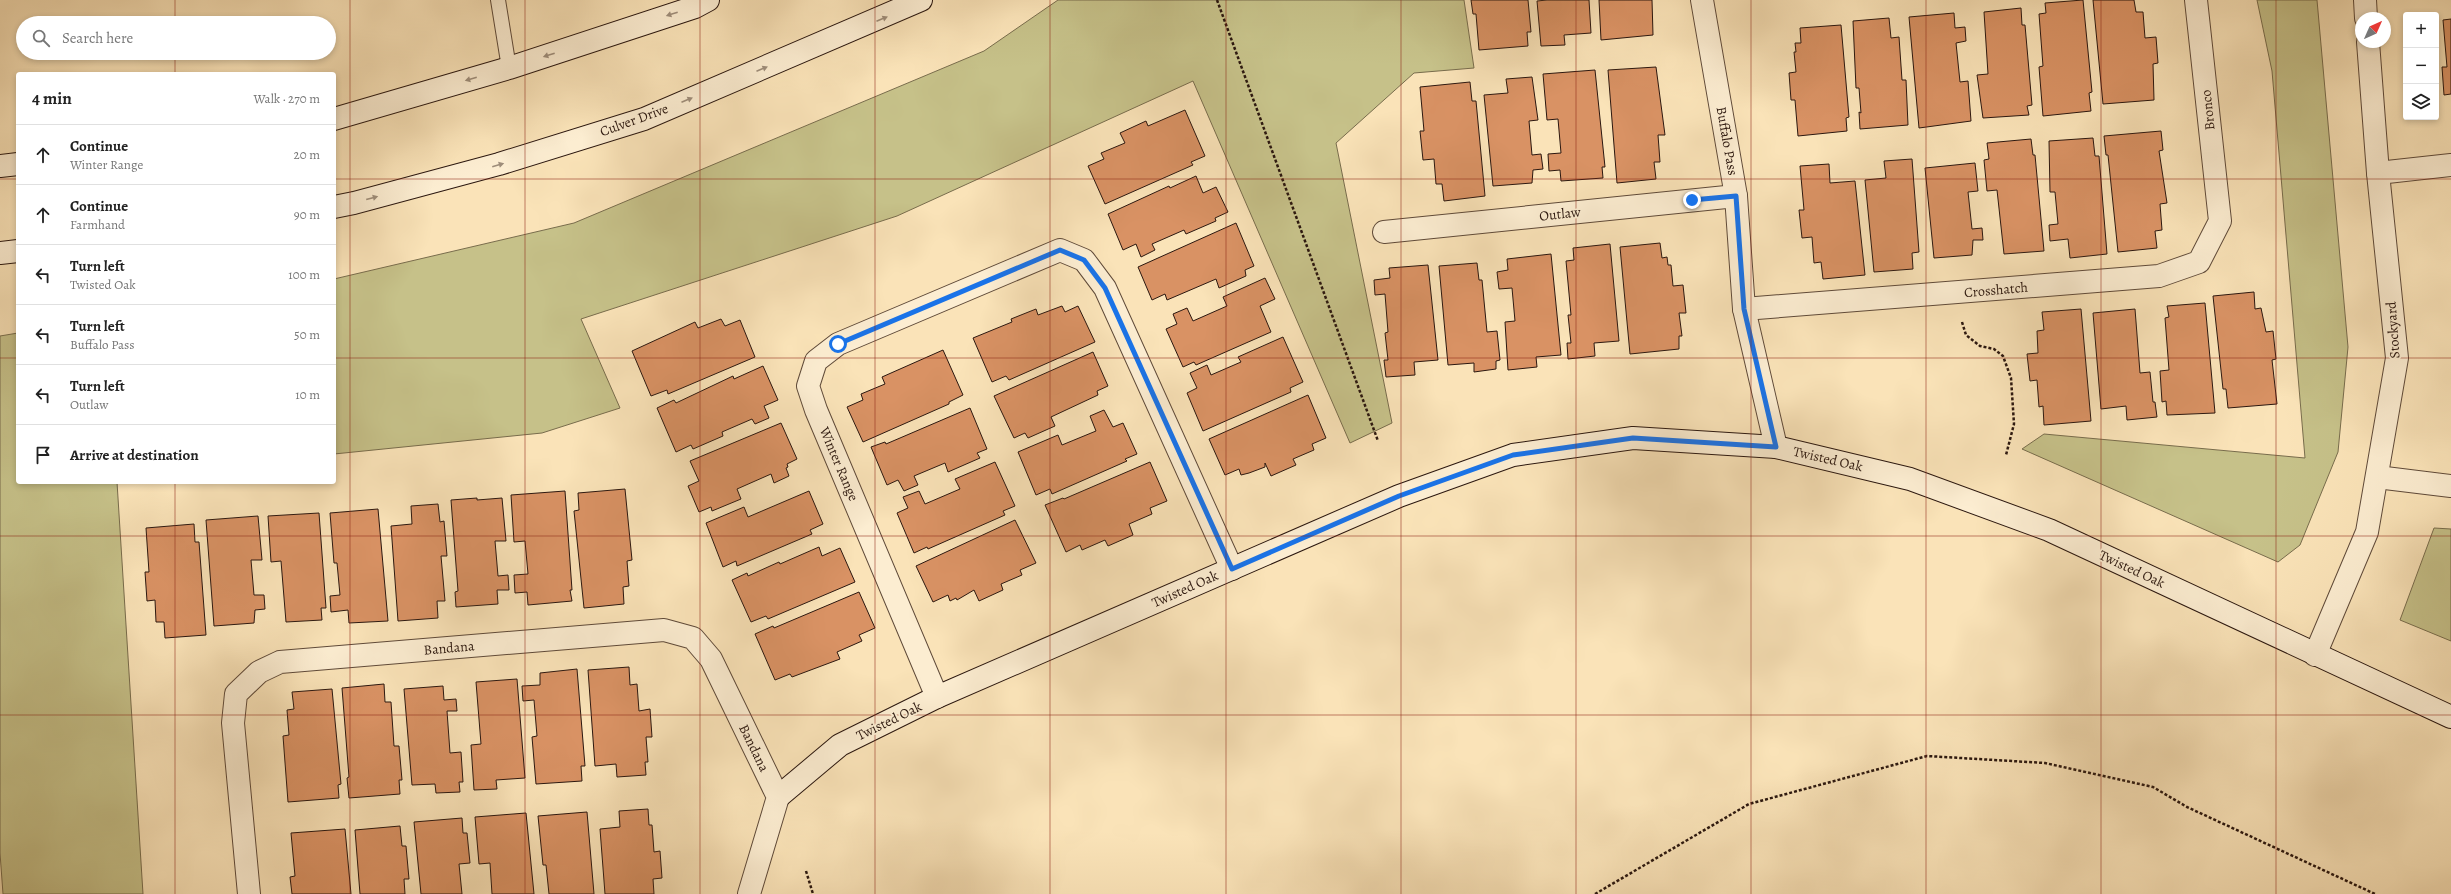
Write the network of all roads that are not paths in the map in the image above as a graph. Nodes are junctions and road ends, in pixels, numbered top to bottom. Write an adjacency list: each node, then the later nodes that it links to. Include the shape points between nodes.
1 (498, 0): 9 (lane)
2 (708, 0): 9 (street, one-way to 9, via 695,7)
3 (921, 0): 16 (street, Culver Drive, one-way to 3, via 499,164 644,119)
4 (2196, 0): 17 (street, Bronco)
5 (2365, 0): 7 (street)
6 (1708, 1): 15 (street, Buffalo Pass)
7 (2366, 12)
8 (2368, 48): 14 (street, Stockyard)
9 (509, 68): 10 (street, one-way to 10)
10 (336, 118)
11 (16, 164): 13 (street)
12 (2451, 165): 14 (street)
13 (0, 166)
14 (2378, 173): 23 (street, Stockyard, via 2397,358)
15 (1736, 196): 18 (street, Outlaw); 21 (street, Buffalo Pass)
16 (336, 206)
17 (2220, 221): 21 (street, Crosshatch, via 2199,262 2159,276)
18 (1384, 232)
19 (16, 252): 20 (street)
20 (0, 253)
21 (1744, 309): 22 (street, Buffalo Pass)
22 (1776, 447): 25 (street, Twisted Oak, via 1633,438 1513,455 1399,496); 26 (street, Twisted Oak, via 1910,479 2049,530)
23 (2377, 477): 24 (street); 26 (street, Stockyard, via 2366,532)
24 (2451, 486)
25 (1232, 569): 27 (street, Twisted Oak); 27 (street, Winter Range, via 1105,288 1084,260 1060,250 838,344 816,361 808,386)
26 (2315, 655): 28 (street, Twisted Oak)
27 (937, 698): 29 (street, Twisted Oak, via 840,745)
28 (2451, 717)
29 (778, 797): 30 (street, Bandana, via 711,659 693,638 664,630 280,662 259,672 236,694 233,723); 31 (street)
30 (249, 894)
31 (749, 894)

